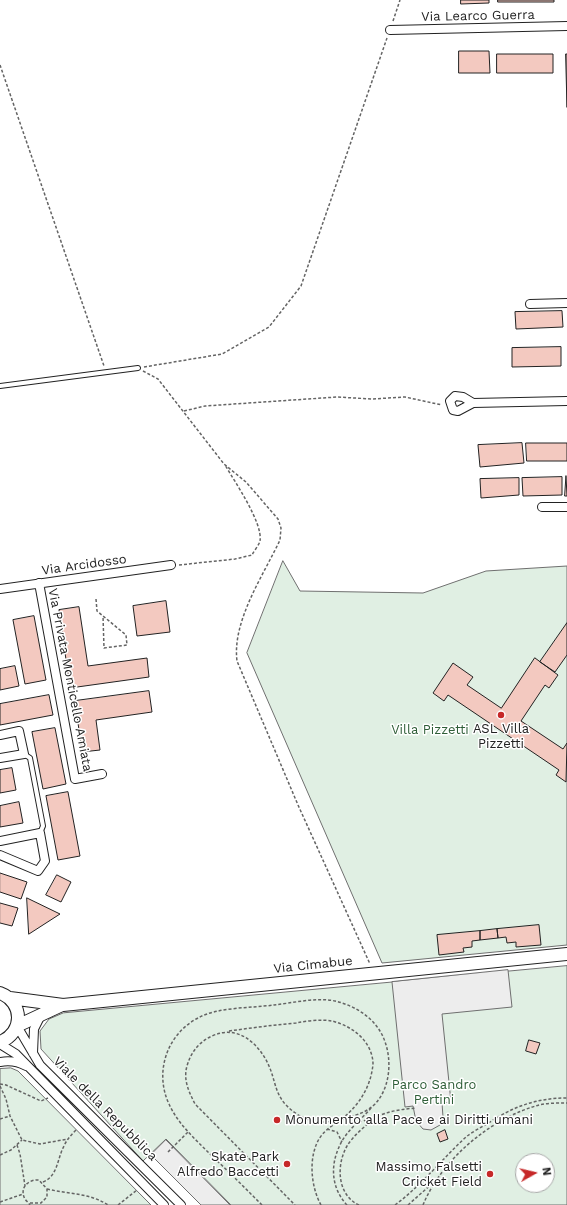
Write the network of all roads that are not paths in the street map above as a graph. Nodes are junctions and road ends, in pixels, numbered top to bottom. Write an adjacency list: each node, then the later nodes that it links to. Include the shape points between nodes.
1 (567, 26): 2 (street, Via Learco Guerra)
2 (390, 30)
3 (567, 303): 4 (street)
4 (530, 304)
5 (138, 368): 6 (lane)
6 (0, 386)
7 (567, 401): 8 (street)
8 (473, 403): 8 (street, via 455,396 450,401 450,406 458,411)
9 (542, 507): 10 (street)
10 (567, 507)
11 (171, 565): 12 (street, Via Arcidosso)
12 (39, 583): 13 (street, Via Arcidosso); 17 (street, Via Privata Monticello Amiata, via 75,779)
13 (0, 589)
14 (0, 734): 15 (street, via 19,731)
15 (24, 754): 16 (street); 18 (lane, via 30,758 43,826)
16 (0, 758)
17 (102, 774)
18 (40, 833): 19 (street); 20 (street, via 45,861 38,871)
19 (0, 841)
20 (0, 855)
21 (567, 954): 23 (main road, Via Cimabue)
22 (5, 995): 23 (main road, Via Cimabue); 25 (main road, Viale della Repubblica, via 14,1003 19,1014)
23 (63, 1005): 24 (main road, Via Cimabue)
24 (40, 1015): 25 (main road, Via Cimabue); 27 (street, via 34,1029)
25 (17, 1026): 26 (main road, Viale della Repubblica, via 11,1036); 27 (street, Viale della Repubblica)
26 (0, 1043): 29 (street, Viale della Repubblica)
27 (33, 1054): 31 (street, Viale della Repubblica, via 40,1065)
28 (0, 1062): 29 (street, via 20,1062)
29 (30, 1068): 30 (street, Viale della Repubblica)
30 (164, 1205)
31 (181, 1205)

